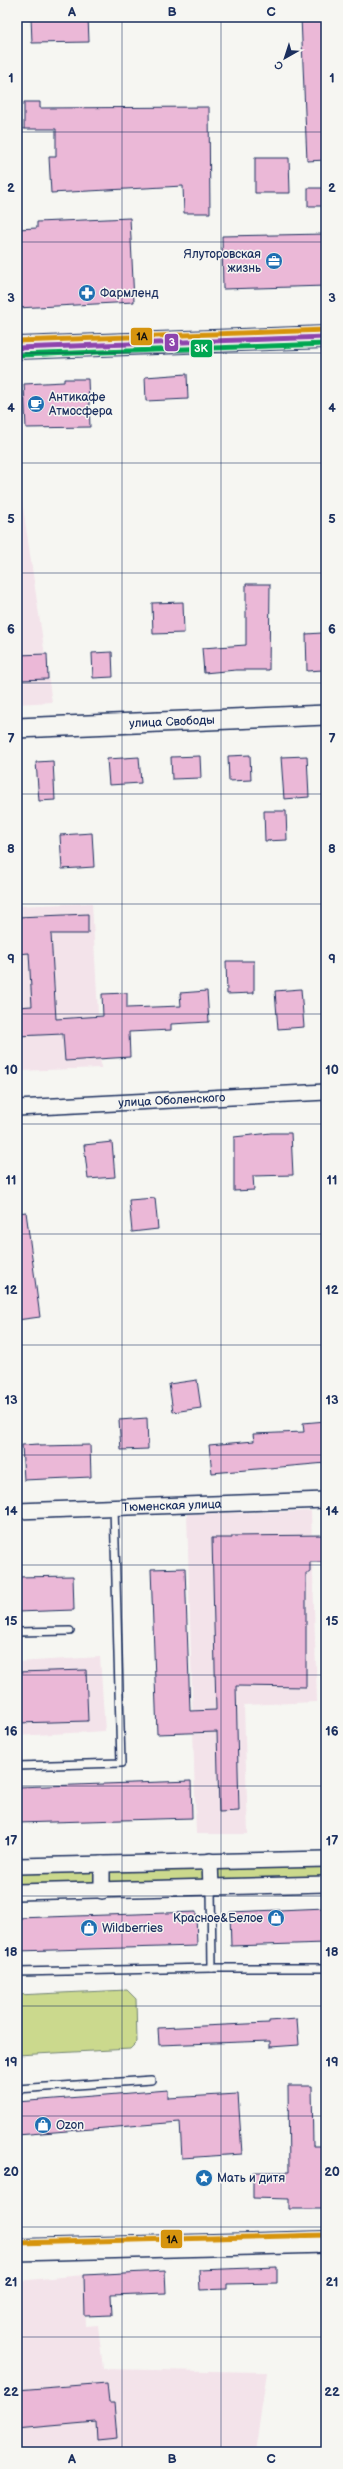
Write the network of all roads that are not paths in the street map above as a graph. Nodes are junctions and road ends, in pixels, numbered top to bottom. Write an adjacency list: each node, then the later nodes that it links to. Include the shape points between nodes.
1 (326, 337): 2 (main road)
2 (17, 348)
3 (326, 715): 4 (street, улица Свободы)
4 (17, 728)
5 (326, 1092): 6 (street, улица Оболенского)
6 (17, 1108)
7 (326, 1500): 8 (street, Тюменская улица)
8 (114, 1507): 9 (street, Тюменская улица); 12 (lane, via 121,1763)
9 (17, 1511)
10 (70, 1631): 11 (lane)
11 (17, 1632)
12 (17, 1766)
13 (326, 1859): 14 (street)
14 (210, 1861): 15 (street); 18 (street)
15 (102, 1864): 16 (street); 19 (street)
16 (17, 1866)
17 (326, 1884): 18 (street)
18 (211, 1888): 19 (street); 21 (lane)
19 (102, 1891): 20 (street)
20 (17, 1892)
21 (212, 1968): 22 (lane); 23 (lane)
22 (326, 1968)
23 (17, 1972)
24 (151, 2080): 25 (lane)
25 (17, 2089)
26 (326, 2242): 27 (main road)
27 (17, 2250)

